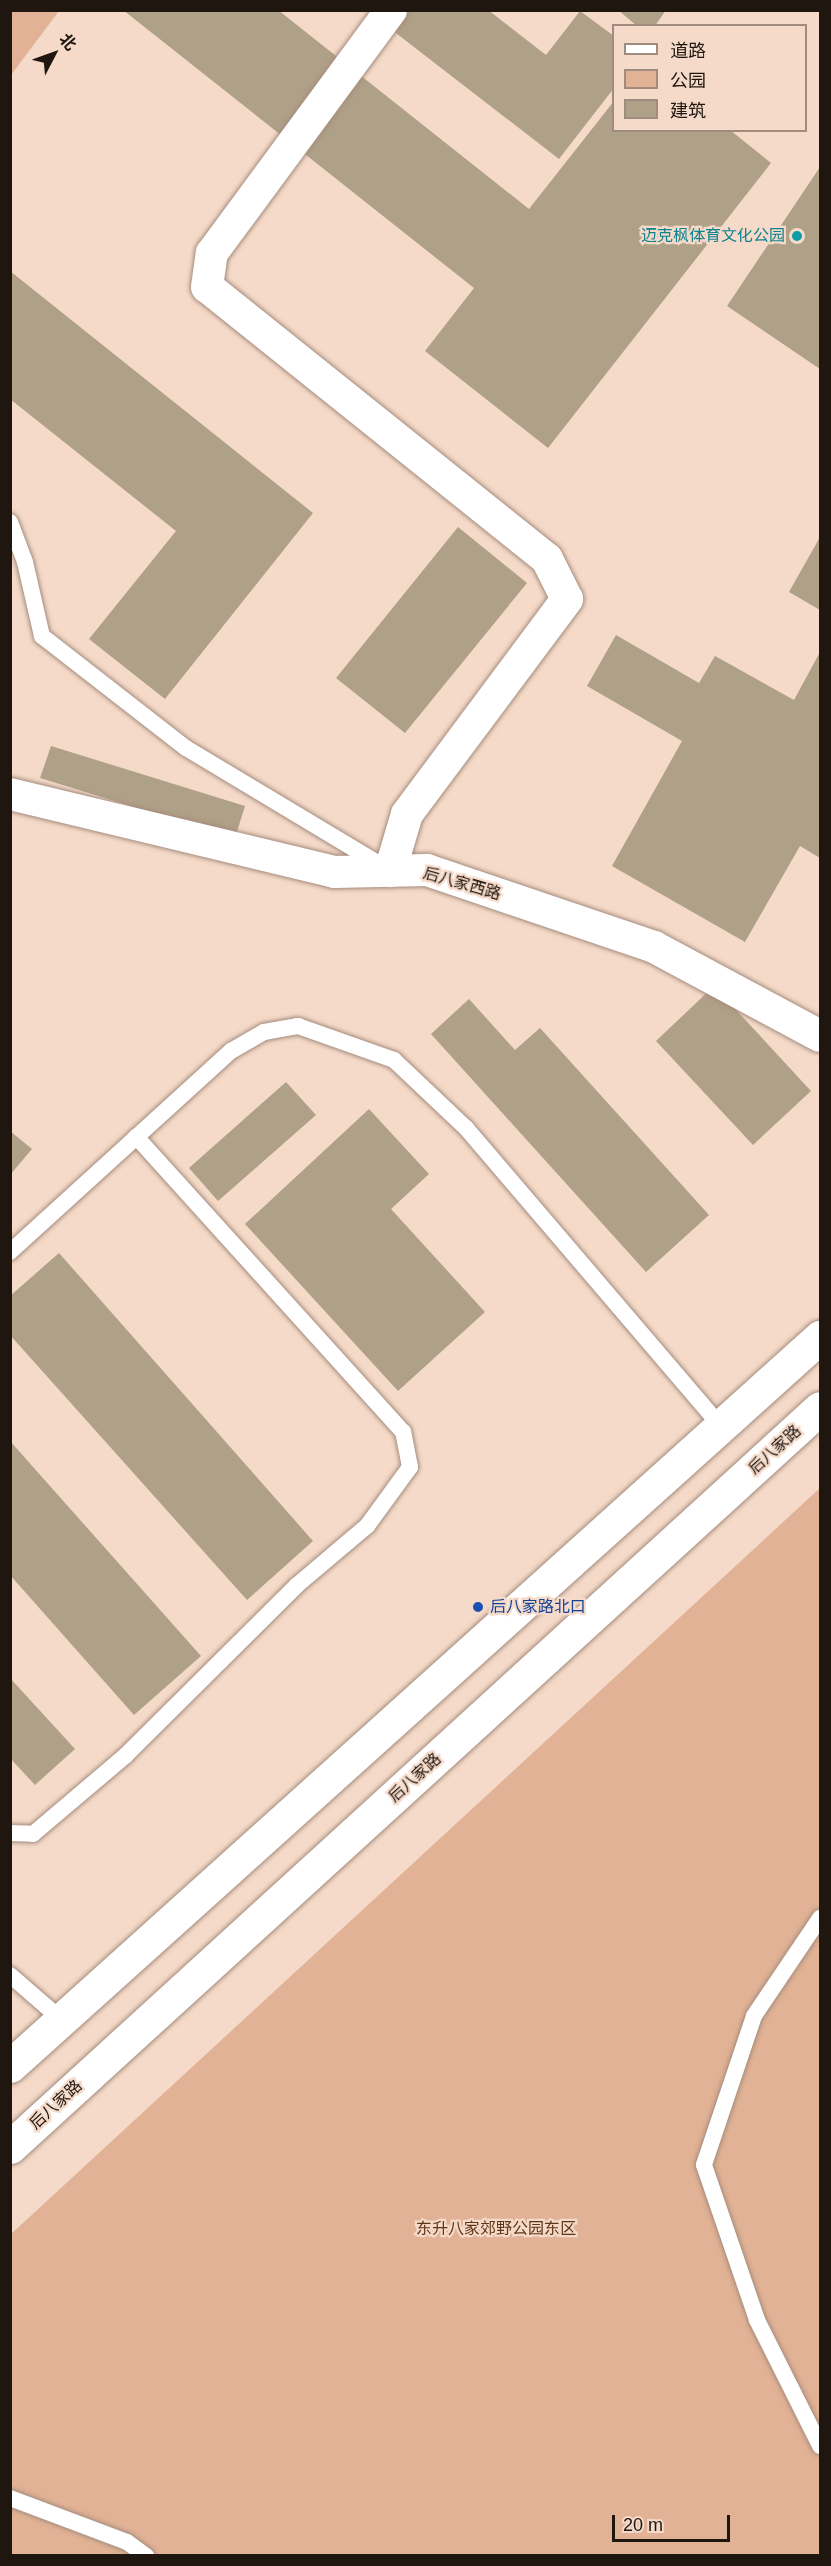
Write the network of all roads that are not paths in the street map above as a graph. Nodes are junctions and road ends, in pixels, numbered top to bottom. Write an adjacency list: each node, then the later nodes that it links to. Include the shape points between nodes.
1 (391, 10): 4 (street, via 212,253 207,287 547,559 567,599 407,814)
2 (10, 522): 4 (lane, via 25,562 42,636 186,748)
3 (10, 794): 4 (street, 后八家西路, via 334,872)
4 (390, 871): 5 (street, 后八家西路, via 427,870 654,947)
5 (820, 1036)
6 (136, 1137): 7 (lane); 10 (lane, via 231,1051 264,1032 298,1026 394,1060 466,1128); 11 (lane, via 403,1432 410,1467 367,1526 296,1586 126,1755 33,1834)
7 (10, 1252)
8 (820, 1337): 10 (main road)
9 (820, 1408): 16 (main road, 后八家路)
10 (721, 1427): 14 (main road)
11 (10, 1833)
12 (820, 1918): 17 (lane, via 754,2016 704,2165 757,2320)
13 (10, 1975): 14 (lane)
14 (62, 2020): 15 (main road)
15 (10, 2066)
16 (10, 2147)
17 (820, 2446)
18 (10, 2498): 19 (lane, via 127,2542)
19 (146, 2556)

